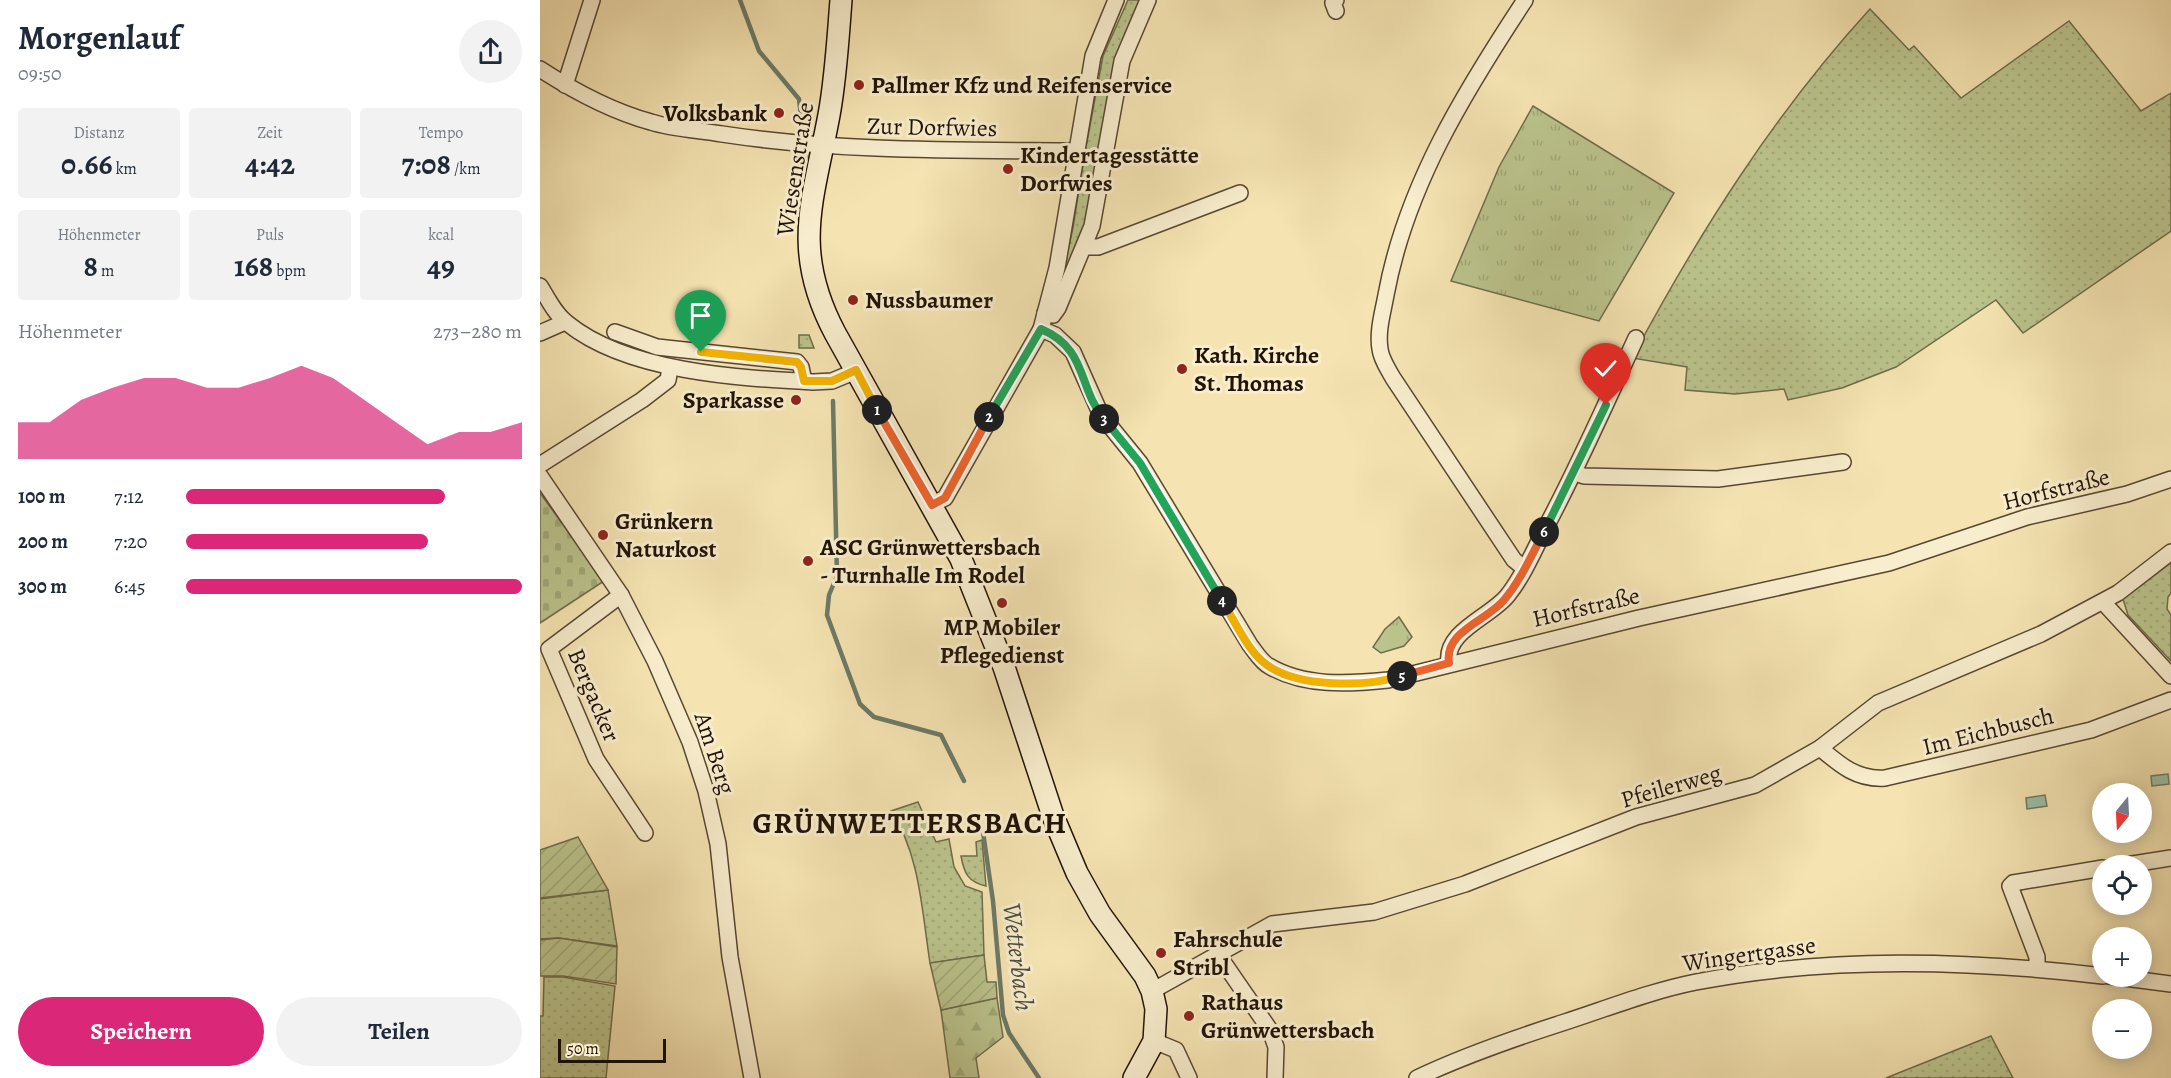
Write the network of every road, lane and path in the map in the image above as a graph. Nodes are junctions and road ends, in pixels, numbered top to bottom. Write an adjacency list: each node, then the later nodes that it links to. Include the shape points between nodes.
1 (592, 0): 7 (street)
2 (841, 0): 8 (main road, Wiesenstraße, via 833,86)
3 (1116, 0): 9 (street, via 1093,56)
4 (1149, 0): 11 (street, via 1122,61)
5 (1525, 0): 29 (street, via 1460,104 1407,213 1379,334 1380,351 1393,378 1514,560)
6 (540, 69): 7 (street, Zur Dorfwies)
7 (565, 86): 8 (street, Zur Dorfwies, via 652,123)
8 (822, 146): 9 (street, Zur Dorfwies); 20 (main road, Wiesenstraße, via 809,216 811,272 819,302)
9 (1077, 151): 13 (street, via 1058,268)
10 (1240, 193): 11 (street, via 1098,247)
11 (1085, 247): 13 (street, via 1058,308 1053,315)
12 (540, 286): 14 (street)
13 (1045, 313): 15 (street)
14 (566, 322): 17 (street); 19 (street, via 607,347)
15 (1041, 329): 27 (street, via 945,498); 32 (street, Horfstraße, via 1073,351 1101,415 1140,463 1214,589 1267,665 1311,681 1364,683)
16 (615, 332): 21 (street, via 657,347 797,362)
17 (540, 333)
18 (1636, 338): 24 (street)
19 (670, 368): 21 (street); 23 (street, via 668,380 650,394)
20 (856, 370): 21 (street, via 832,381); 27 (main road, Wiesenstraße)
21 (804, 381)
22 (1843, 462): 24 (street, via 1718,479)
23 (540, 465)
24 (1575, 473): 29 (street)
25 (540, 476): 30 (street, Am Berg)
26 (2171, 480): 32 (street, Horfstraße, via 2027,517 1878,565)
27 (932, 505): 45 (main road, Wiesenstraße, via 962,559 990,630 1070,859 1100,914)
28 (2171, 552): 31 (street, Pfeilerweg)
29 (1524, 568): 32 (street, via 1503,602 1456,638 1448,654)
30 (621, 595): 36 (street, Bergacker, via 549,649 596,759); 47 (street, Am Berg, via 672,696 706,791 718,844 730,957)
31 (2103, 602): 33 (street); 35 (street, Pfeilerweg, via 2041,634 1878,703)
32 (1449, 663)
33 (2171, 676)
34 (2171, 700): 35 (street, Im Eichbusch, via 2091,730 1885,778 1872,779 1843,768)
35 (1820, 748): 40 (street, Pfeilerweg, via 1755,786 1636,817 1465,884 1374,912 1272,924)
36 (645, 834)
37 (2171, 858): 38 (street)
38 (2152, 861)
39 (2092, 870): 41 (street, via 2010,886 2037,957)
40 (1217, 953): 45 (street, Pfeilerweg); 50 (street, via 1270,1030 1276,1047)
41 (2037, 968): 42 (street, Wingertgasse); 51 (street, Wingertgasse, via 1928,964 1808,966 1696,982 1466,1055)
42 (2092, 975)
43 (2152, 982): 44 (street)
44 (2171, 984)
45 (1152, 991): 46 (main road, via 1156,1009)
46 (1154, 1041): 48 (main road); 49 (street, via 1176,1050)
47 (752, 1078)
48 (1134, 1078)
49 (1190, 1078)
50 (1275, 1078)
51 (1417, 1078)

